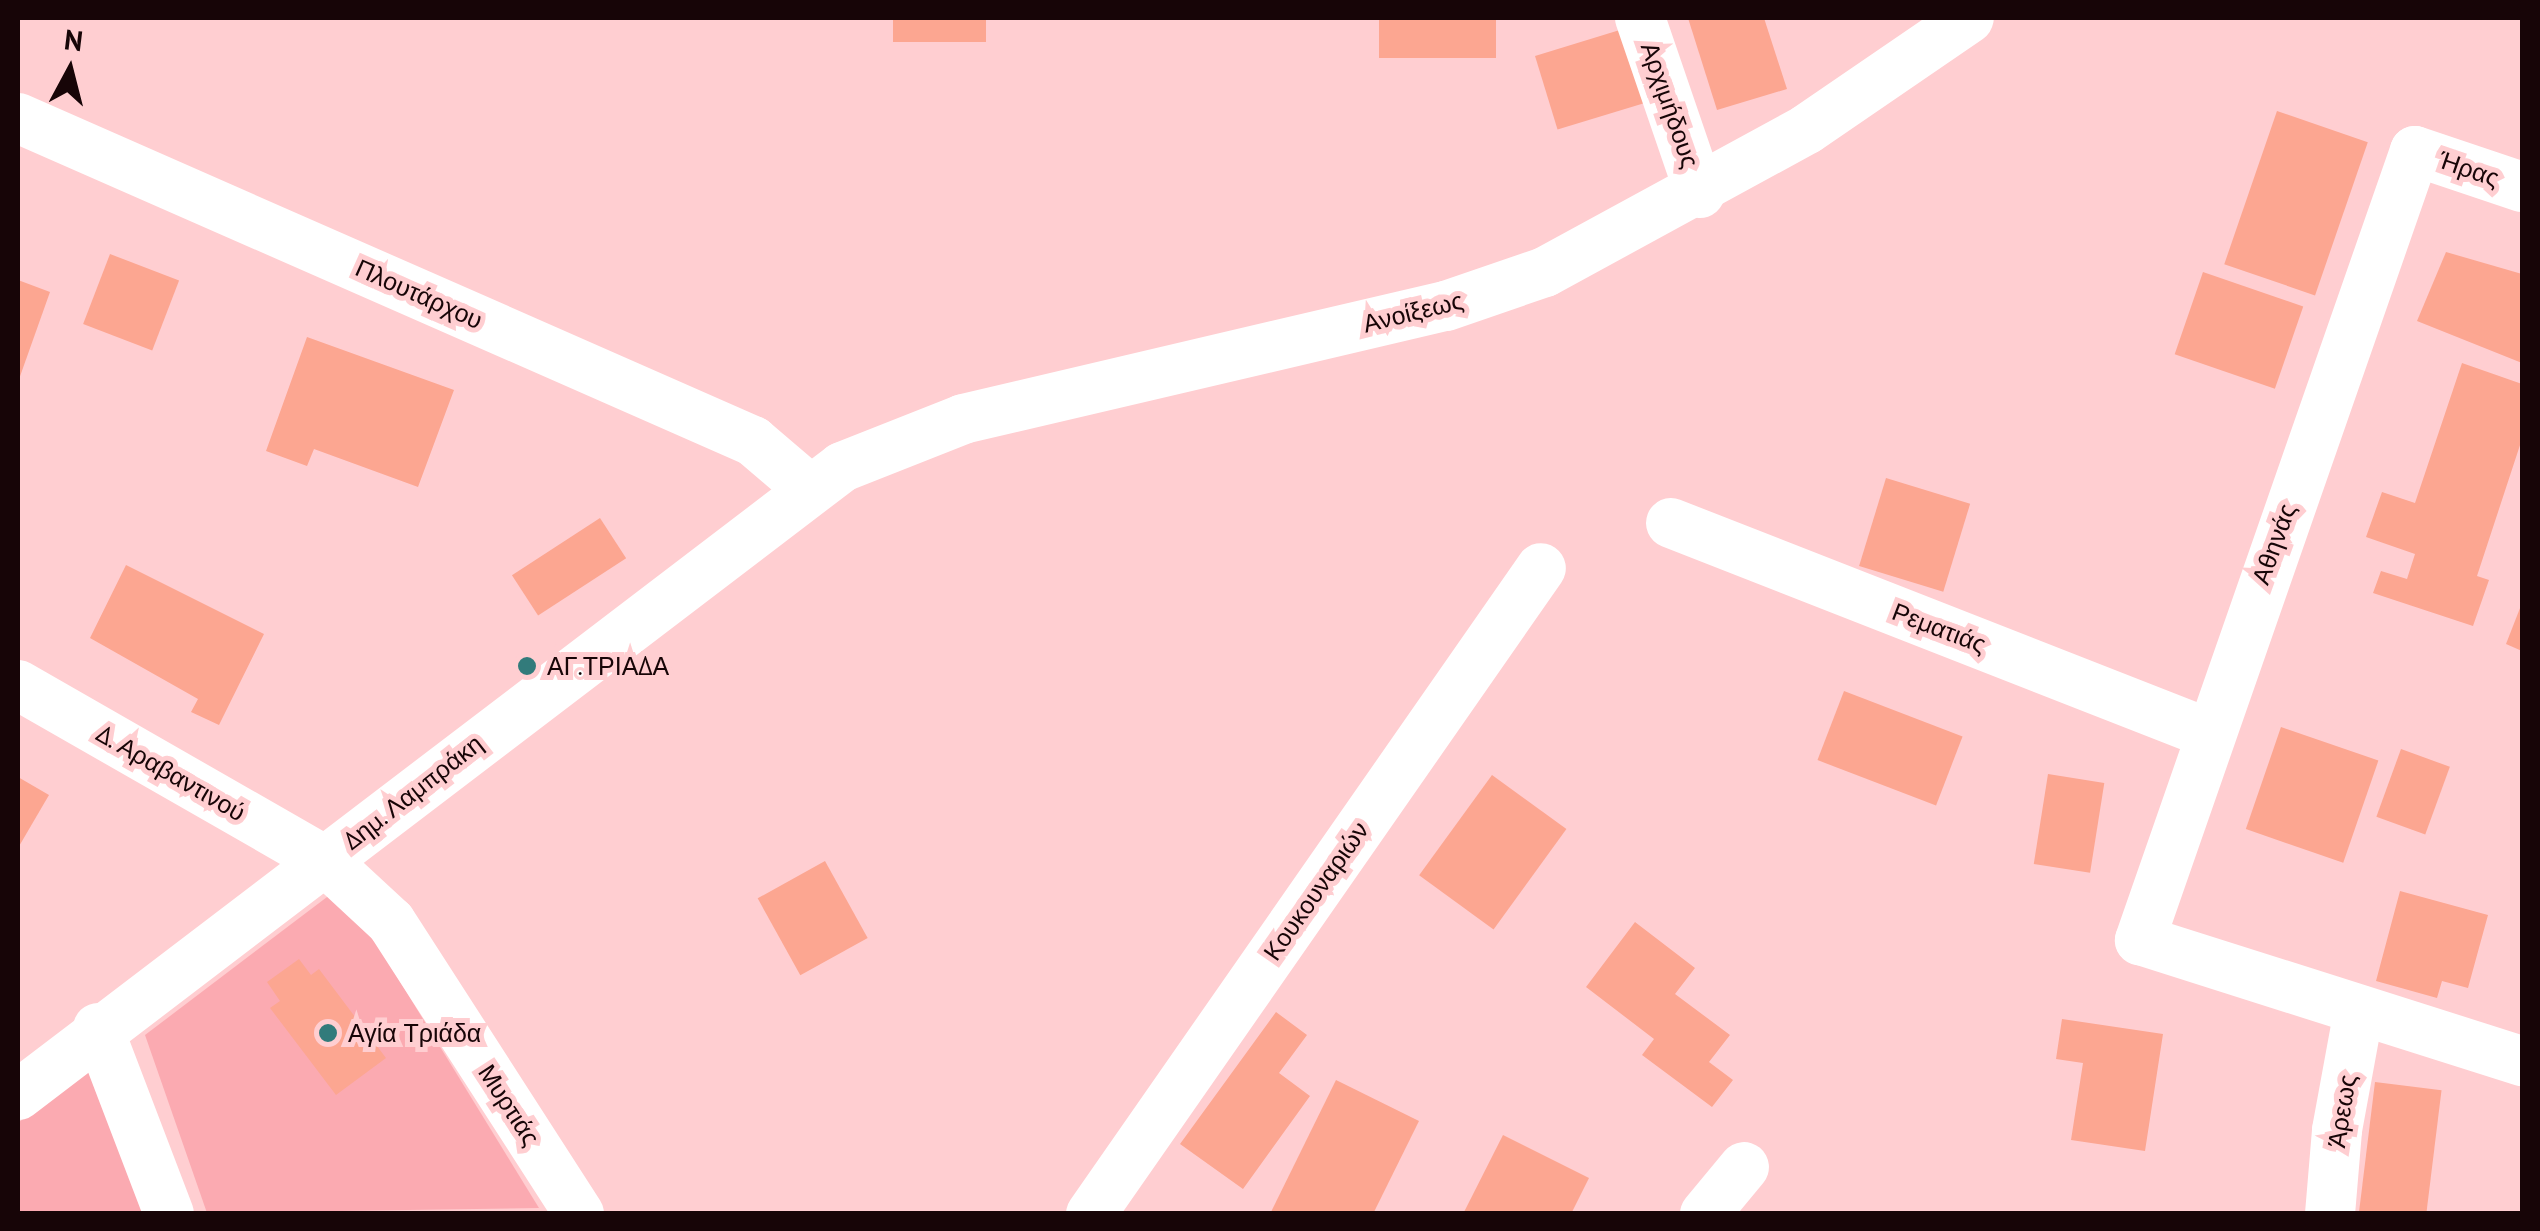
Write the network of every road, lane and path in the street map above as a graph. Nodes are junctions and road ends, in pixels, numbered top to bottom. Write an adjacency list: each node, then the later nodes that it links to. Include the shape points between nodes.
1 (1640, 18): 6 (street, Αρχιμήδους)
2 (1969, 18): 6 (street, Ανοίξεως, via 1888,78)
3 (18, 118): 7 (street, Πλουτάρχου, via 753,441)
4 (2415, 150): 5 (street, Ήρας); 11 (street, Αθηνάς)
5 (2522, 187)
6 (1700, 193): 7 (street, Ανοίξεως, via 1503,287 963,419 877,449)
7 (808, 488): 12 (street, Δημ. Λαμπράκη)
8 (1671, 523): 11 (street, Ρεματιάς)
9 (1541, 568): 20 (street, Κουκουναριών)
10 (18, 685): 12 (street, Δ. Αραβαντινού)
11 (2207, 734): 13 (street, Αθηνάς, via 2140,940)
12 (324, 860): 14 (street, Δημ. Λαμπράκη); 19 (street, Μυρτιάς, via 392,922)
13 (2359, 1010): 15 (street); 22 (street, Άρεως)
14 (98, 1028): 16 (street, Δημ. Λαμπράκη); 18 (street)
15 (2522, 1061)
16 (18, 1095)
17 (1744, 1166): 21 (street)
18 (169, 1214)
19 (579, 1214)
20 (1091, 1214)
21 (1705, 1214)
22 (2330, 1214)

